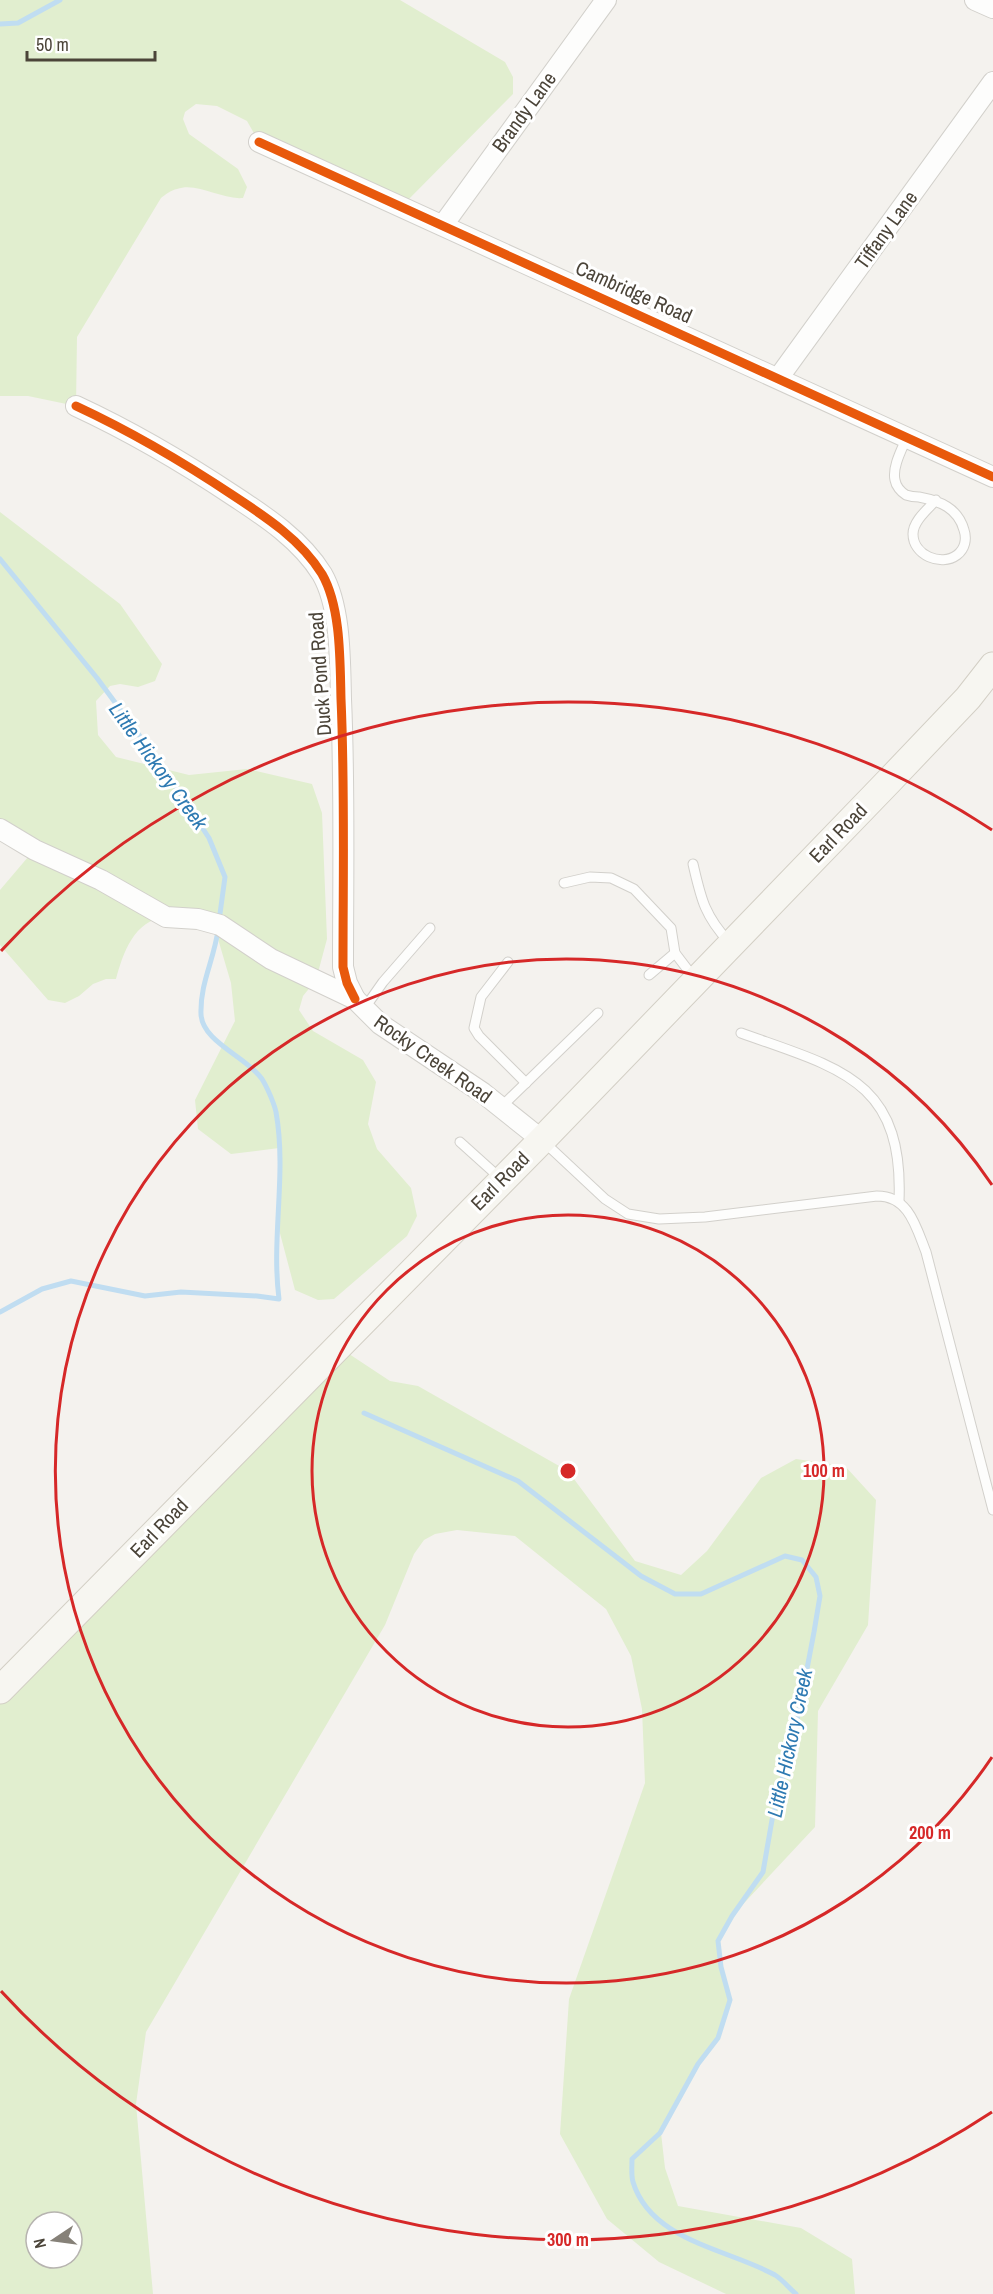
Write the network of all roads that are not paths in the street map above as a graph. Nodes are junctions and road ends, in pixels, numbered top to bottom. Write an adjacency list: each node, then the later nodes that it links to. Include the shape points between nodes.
1 (606, 0): 6 (street, Brandy Lane)
2 (975, 0): 3 (street)
3 (993, 8)
4 (993, 82): 7 (street, Tiffany Lane)
5 (260, 142): 6 (street, Cambridge Road)
6 (443, 225): 7 (street, Cambridge Road)
7 (779, 377): 9 (street, Cambridge Road)
8 (76, 406): 22 (street, Duck Pond Road, via 183,462 262,514 300,546 322,575 332,602 340,651 343,967)
9 (907, 436): 10 (street, Cambridge Road); 11 (lane, via 894,479 906,495)
10 (993, 477)
11 (936, 500): 11 (lane, via 953,510 962,522 966,538 962,550 945,560 931,559 919,551 913,533)
12 (993, 666): 17 (main road, Earl Road, via 962,705)
13 (0, 829): 22 (street, Rocky Creek Road, via 166,917 198,919 226,928 271,959)
14 (693, 864): 17 (lane, via 702,905)
15 (564, 883): 18 (lane, via 590,877 610,878 634,889 671,928)
16 (430, 928): 22 (lane)
17 (730, 944): 21 (main road, Earl Road)
18 (675, 953): 20 (lane); 21 (lane)
19 (508, 962): 25 (lane, via 481,997 474,1028)
20 (649, 975)
21 (696, 979): 27 (main road, Earl Road)
22 (359, 1004): 26 (street, Rocky Creek Road, via 380,1024)
23 (598, 1013): 25 (lane)
24 (741, 1033): 30 (lane, via 832,1068 868,1092 894,1135)
25 (525, 1083): 26 (lane)
26 (501, 1107): 27 (street, Rocky Creek Road)
27 (542, 1140): 29 (main road, Earl Road); 30 (lane, via 605,1200 628,1214 659,1219 705,1217 877,1196)
28 (459, 1142): 29 (lane)
29 (502, 1179): 32 (main road, Earl Road)
30 (899, 1201): 31 (lane, via 911,1215 926,1252)
31 (993, 1510)
32 (0, 1690)

